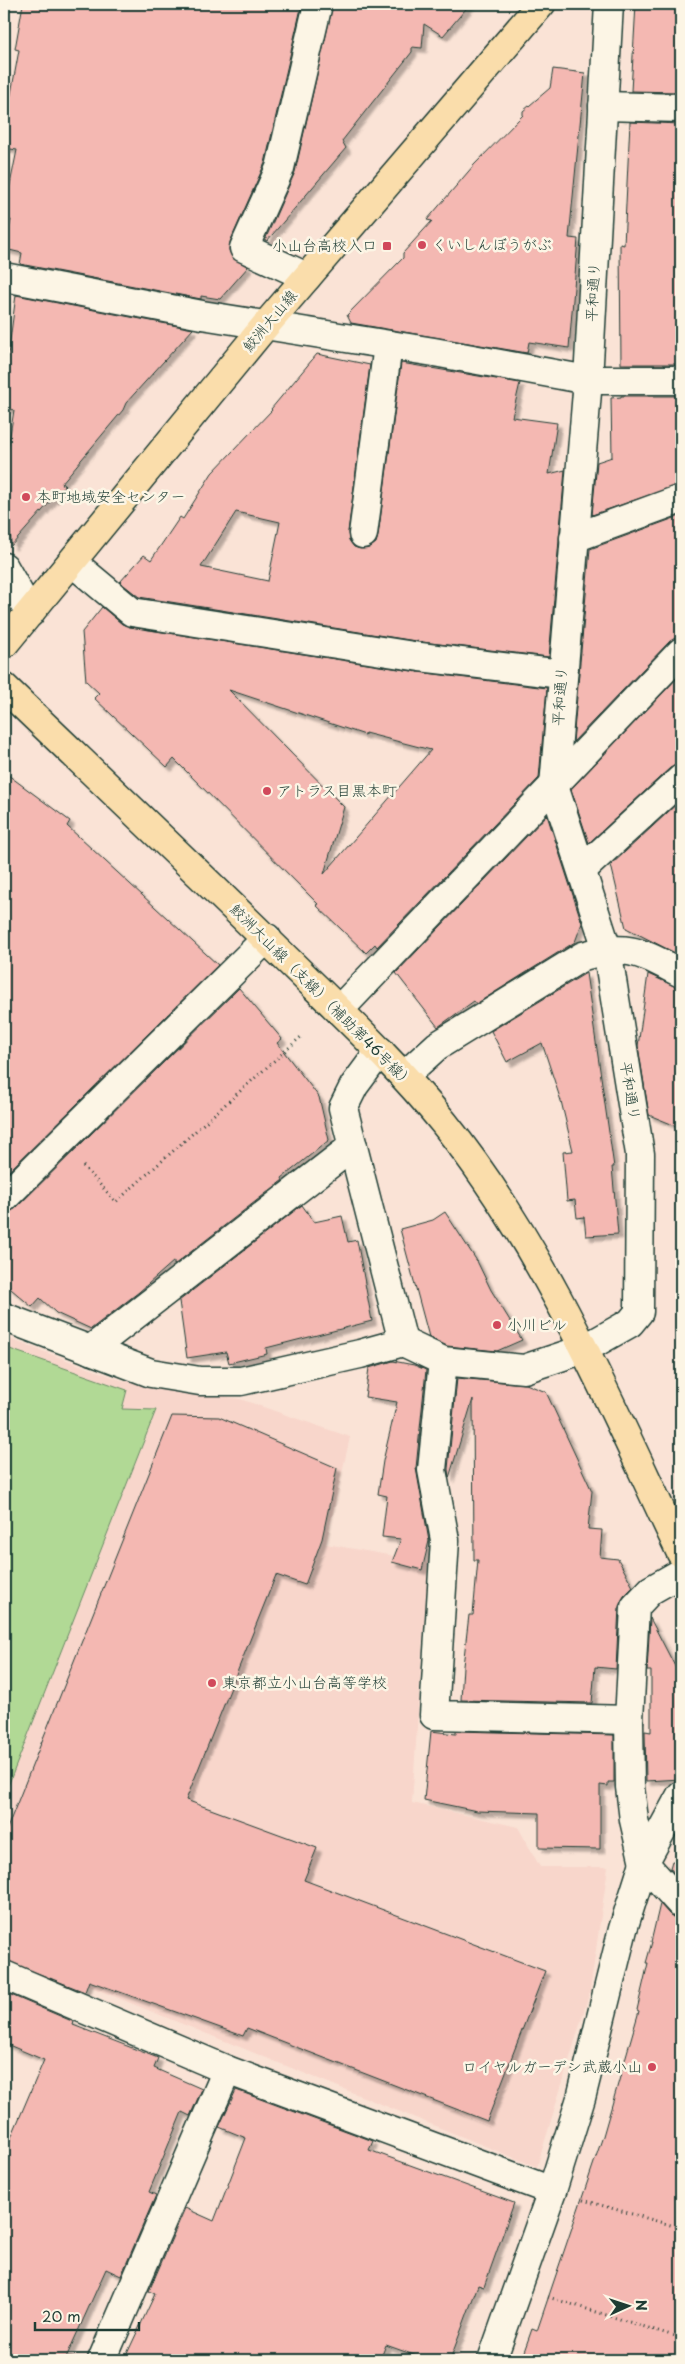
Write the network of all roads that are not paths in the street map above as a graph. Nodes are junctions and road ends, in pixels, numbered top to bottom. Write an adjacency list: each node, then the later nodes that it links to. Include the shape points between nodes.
1 (318, 4): 7 (street, via 280,168 244,248)
2 (541, 4): 7 (main road, 鮫洲大山線)
3 (609, 4): 4 (street, 平和通り)
4 (603, 106): 5 (street); 10 (street, 平和通り)
5 (681, 108)
6 (4, 277): 8 (street)
7 (307, 277): 8 (main road, 鮫洲大山線)
8 (265, 326): 9 (street); 15 (main road, 鮫洲大山線)
9 (388, 345): 10 (street); 13 (street)
10 (588, 380): 11 (street); 14 (street, 平和通り)
11 (681, 380)
12 (681, 499): 14 (street)
13 (364, 534)
14 (574, 538): 20 (street, 平和通り)
15 (72, 562): 17 (main road, 鮫洲大山線); 20 (street, via 132,612 420,657)
16 (4, 567): 17 (street)
17 (30, 612): 18 (main road, 鮫洲大山線)
18 (4, 644)
19 (681, 652): 23 (street)
20 (562, 674): 23 (street, 平和通り)
21 (4, 687): 25 (main road, 鮫洲大山線（支線）（補助第46号線）)
22 (681, 779): 24 (street)
23 (554, 786): 24 (street, 平和通り); 28 (street)
24 (582, 870): 26 (street, 平和通り)
25 (267, 938): 28 (main road, 鮫洲大山線（支線）（補助第46号線）); 32 (street)
26 (607, 949): 27 (street, via 636,951); 30 (street, via 583,956 437,1046); 35 (street, 平和通り, via 640,1154 641,1287 639,1312 630,1323)
27 (681, 973)
28 (339, 1010): 29 (main road, 鮫洲大山線（支線）（補助第46号線）)
29 (380, 1051): 30 (main road, 鮫洲大山線（支線）（補助第46号線）); 31 (street, via 354,1086 343,1108)
30 (404, 1076): 35 (main road, 鮫洲大山線（支線）（補助第46号線）, via 445,1123 513,1219)
31 (353, 1146): 34 (street); 36 (street)
32 (4, 1198)
33 (4, 1317): 36 (street)
34 (404, 1342): 36 (street, via 241,1381 200,1381 151,1374); 37 (street)
35 (584, 1349): 37 (street, 平和通り, via 524,1370); 38 (main road, 鮫洲大山線（支線）（補助第46号線）)
36 (90, 1350)
37 (443, 1362): 40 (street, via 432,1470 445,1540 434,1715)
38 (681, 1553)
39 (681, 1573): 40 (street, via 651,1590 635,1607)
40 (629, 1720): 42 (street, via 630,1786)
41 (681, 1795): 42 (street)
42 (644, 1863): 43 (street); 46 (street, via 623,1930 581,2098)
43 (681, 1904)
44 (4, 1975): 45 (street)
45 (227, 2070): 46 (street); 47 (street)
46 (552, 2192): 48 (street)
47 (102, 2360)
48 (492, 2360)

